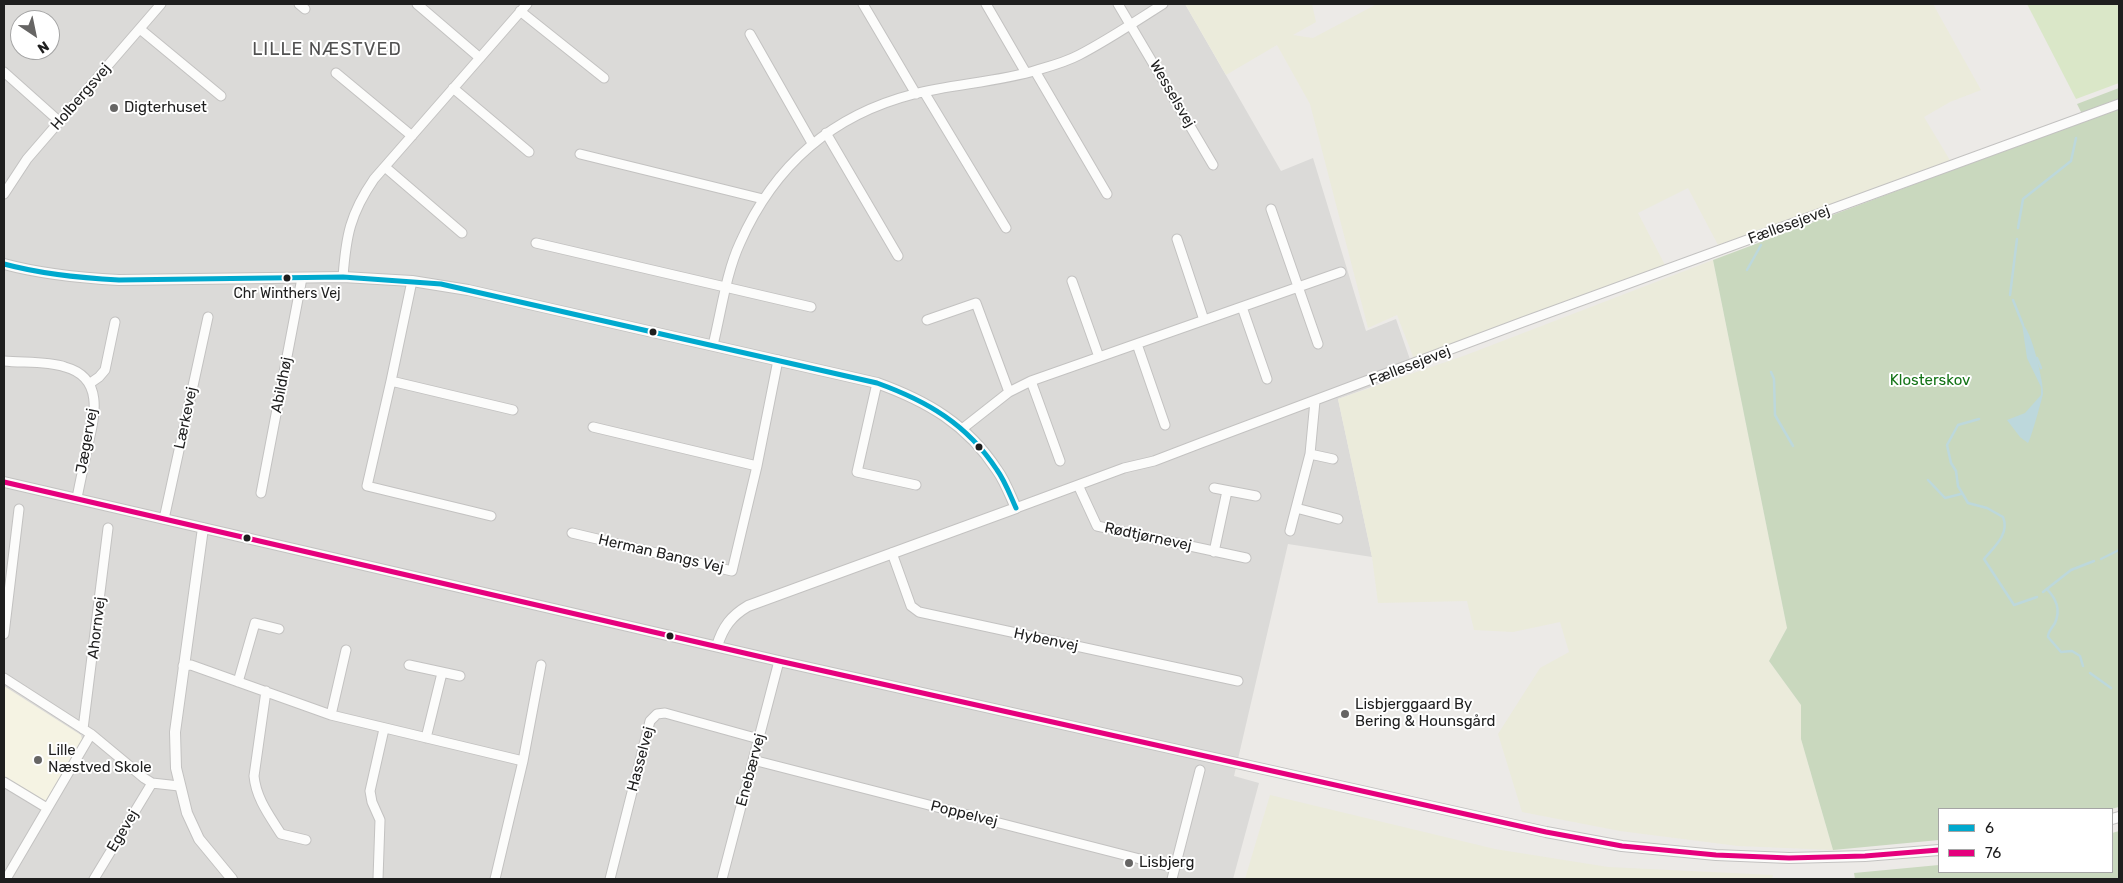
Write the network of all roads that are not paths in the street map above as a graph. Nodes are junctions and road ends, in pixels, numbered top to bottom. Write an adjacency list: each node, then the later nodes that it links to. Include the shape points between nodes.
1 (147, 4): 7 (street)
2 (417, 4): 12 (street)
3 (864, 4): 18 (street)
4 (986, 4): 14 (street)
5 (1118, 4): 9 (street, Wesselsvej)
6 (1163, 4): 9 (street)
7 (158, 7): 10 (street, Holbergsvej)
8 (523, 7): 12 (street); 16 (street)
9 (1130, 24): 14 (street, via 1078,56); 27 (street, Wesselsvej)
10 (140, 28): 19 (street); 21 (street, Holbergsvej)
11 (750, 34): 24 (street)
12 (480, 58): 17 (street)
13 (4, 72): 21 (street)
14 (1030, 72): 18 (street); 30 (street)
15 (336, 73): 23 (street)
16 (604, 78)
17 (453, 88): 23 (street); 25 (street)
18 (920, 93): 22 (street, via 885,102 857,114); 33 (street)
19 (221, 96)
20 (2119, 104): 64 (street, Fællesejevej, via 1523,322)
21 (60, 122): 29 (street, Holbergsvej, via 27,159)
22 (826, 134): 24 (street); 37 (street)
23 (412, 136): 28 (street)
24 (812, 143): 31 (street)
25 (529, 152)
26 (580, 154): 31 (street)
27 (1213, 165)
28 (385, 167): 34 (street); 41 (street, via 354,212 346,241)
29 (4, 194)
30 (1107, 194)
31 (763, 199): 44 (street, via 739,244)
32 (1271, 209): 45 (street)
33 (1006, 228)
34 (462, 233)
35 (1177, 239): 50 (street)
36 (536, 243): 44 (street)
37 (898, 256)
38 (4, 264): 40 (street, via 84,278 118,280)
39 (1341, 272): 45 (street)
40 (302, 278): 41 (street); 78 (street, Abildhøj)
41 (343, 278): 42 (street)
42 (412, 281): 54 (street, via 468,290); 59 (street)
43 (1072, 281): 55 (street)
44 (727, 287): 46 (street); 54 (street)
45 (1298, 287): 47 (street); 53 (street)
46 (811, 307)
47 (1242, 307): 50 (street); 58 (street)
48 (208, 317): 85 (street, Lærkevej)
49 (927, 320): 63 (street, via 976,303)
50 (1204, 320): 52 (street)
51 (116, 322): 62 (street, via 105,370)
52 (1137, 344): 55 (street); 66 (street)
53 (1318, 344)
54 (713, 345): 56 (street)
55 (1099, 357): 60 (street)
56 (778, 360): 61 (street); 72 (street, Herman Bangs Vej)
57 (4, 361): 62 (street, via 64,366 84,377)
58 (1267, 379)
59 (391, 381): 65 (street); 84 (street, via 366,486)
60 (1031, 381): 63 (street); 71 (street)
61 (877, 383): 68 (street, via 911,395); 74 (street, via 857,472)
62 (89, 384): 80 (street, Jægervej, via 94,395 95,414)
63 (1009, 392): 68 (street)
64 (1315, 402): 69 (street); 75 (street, Fællesejevej)
65 (513, 410)
66 (1165, 425)
67 (593, 427): 72 (street)
68 (962, 429): 81 (street, via 998,471)
69 (1310, 454): 70 (street); 82 (street)
70 (1333, 459)
71 (1060, 461)
72 (757, 466): 90 (street, Herman Bangs Vej, via 732,571)
73 (4, 482): 80 (street)
74 (916, 485)
75 (1078, 485): 81 (street, Fællesejevej); 91 (street, Rødtjørnevej, via 1097,526)
76 (1214, 488): 77 (street)
77 (1227, 491): 79 (street); 91 (street)
78 (261, 493)
79 (1256, 496)
80 (77, 498): 85 (street)
81 (1016, 508): 92 (street, Fællesejevej)
82 (1296, 508): 86 (street); 89 (street)
83 (19, 509): 95 (street)
84 (491, 516)
85 (164, 519): 88 (street)
86 (1338, 519)
87 (108, 528): 110 (street, Ahornvej)
88 (203, 528): 96 (street); 101 (street)
89 (1290, 531)
90 (572, 533)
91 (1214, 552): 93 (street, Rødtjørnevej)
92 (892, 553): 96 (street, Fællesejevej, via 748,606 730,619); 105 (street, Hybenvej, via 911,606 919,612)
93 (1246, 558)
94 (279, 629): 106 (street, via 255,623)
95 (4, 634)
96 (717, 646): 98 (street)
97 (346, 650): 108 (street)
98 (779, 661): 112 (street, Enebærvej); 121 (street, via 1518,826 1622,846 1789,858)
99 (409, 665): 102 (street)
100 (542, 665): 114 (street)
101 (183, 666): 106 (street, via 191,665); 118 (street, via 175,732)
102 (442, 673): 103 (street); 111 (street)
103 (460, 676)
104 (4, 678): 110 (street)
105 (1238, 681)
106 (238, 682): 107 (street)
107 (266, 691): 108 (street); 120 (street, via 255,788 281,834)
108 (331, 714): 109 (street)
109 (384, 729): 111 (street); 126 (street, via 370,791 381,831)
110 (87, 731): 117 (street); 119 (street)
111 (426, 738): 114 (street)
112 (759, 739): 113 (street, Enebærvej); 128 (street, Hasselvej, via 665,713 657,714 650,721)
113 (753, 760): 122 (street, Poppelvej); 129 (street, Enebærvej)
114 (523, 761): 127 (street)
115 (1200, 770): 122 (street)
116 (4, 782): 119 (street)
117 (152, 783): 118 (street); 124 (street, Egevej)
118 (179, 786): 125 (street, via 199,839)
119 (47, 808): 123 (street)
120 (306, 840)
121 (1938, 850)
122 (1175, 868): 130 (street)
123 (6, 879)
124 (94, 879)
125 (232, 879)
126 (378, 879)
127 (495, 879)
128 (610, 879)
129 (722, 879)
130 (1172, 879)

